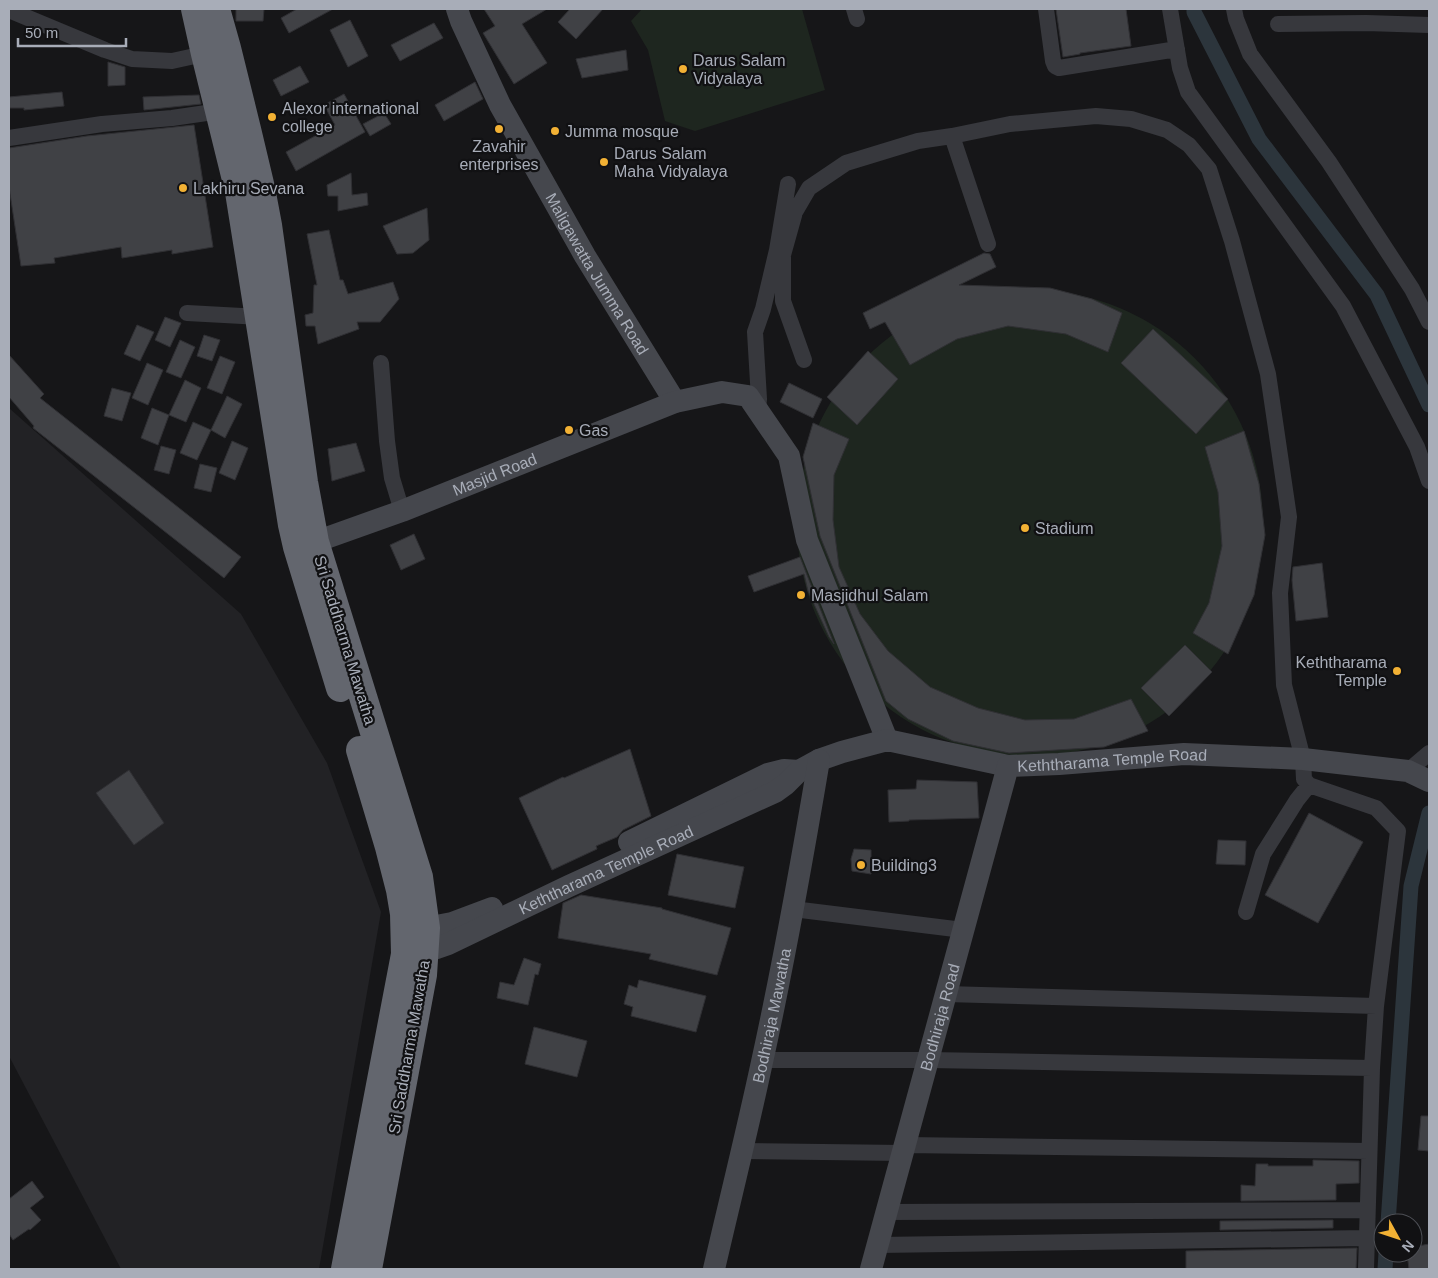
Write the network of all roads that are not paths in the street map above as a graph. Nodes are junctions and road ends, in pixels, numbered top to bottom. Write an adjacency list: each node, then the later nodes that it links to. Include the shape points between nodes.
1 (195, 9): 11 (highway, Sri Saddharma Mawatha)
2 (216, 9): 11 (highway, Sri Saddharma Mawatha)
3 (457, 9): 22 (street, Maligawatta Jumma Road, via 500,104 585,256)
4 (1046, 9): 10 (street, via 1053,61 1059,68)
5 (1170, 9): 10 (street)
6 (1234, 9): 19 (street, via 1250,54 1329,162 1412,290)
7 (9, 10): 11 (street, via 132,59 172,61)
8 (1278, 24): 9 (street)
9 (1429, 25)
10 (1177, 48): 24 (street, via 1188,92 1343,306 1417,447)
11 (216, 51): 12 (highway, Sri Saddharma Mawatha); 26 (highway, Sri Saddharma Mawatha, via 261,188)
12 (220, 111): 14 (street); 18 (highway, Sri Saddharma Mawatha, via 239,192)
13 (952, 136): 16 (street); 20 (street, via 918,141 846,162 809,188 795,212 783,255 783,300); 29 (street, via 1020,124 1096,116 1131,118 1166,130 1189,144 1208,169 1232,241 1268,374 1289,517 1280,593 1284,685)
14 (9, 138)
15 (788, 184): 23 (street, via 764,309 755,332)
16 (988, 244)
17 (187, 314): 18 (street)
18 (259, 317): 37 (highway, Sri Saddharma Mawatha, via 297,548)
19 (1429, 322)
20 (804, 360)
21 (381, 363): 25 (street, via 387,441)
22 (675, 402): 23 (street, Masjid Road, via 722,392 748,396); 25 (street, Masjid Road)
23 (758, 410): 27 (street, Masjid Road, via 789,456 807,540)
24 (1429, 481)
25 (402, 511): 26 (street, Masjid Road)
26 (315, 542): 37 (highway, Sri Saddharma Mawatha, via 420,876)
27 (887, 740): 30 (street, Keththarama Temple Road); 31 (street, Keththarama Temple Road)
28 (1429, 754): 32 (street)
29 (1303, 759): 31 (street, Keththarama Temple Road, via 1184,754); 32 (street, Keththarama Temple Road); 33 (street, via 1304,779)
30 (819, 760): 34 (street, Bodhiraja Mawatha); 37 (street, Keththarama Temple Road, via 799,771 775,792 699,817 566,880 452,923)
31 (1008, 766): 36 (street, Bodhiraja Road)
32 (1420, 777)
33 (1309, 785): 35 (street, via 1264,854); 39 (street, via 1376,808 1398,831)
34 (793, 909): 36 (street); 40 (street, Bodhiraja Mawatha)
35 (1246, 912)
36 (963, 930): 38 (street, Bodhiraja Road)
37 (416, 941): 50 (highway, Sri Saddharma Mawatha); 51 (highway, Sri Saddharma Mawatha, via 423,975)
38 (946, 994): 39 (street); 41 (street, Bodhiraja Road)
39 (1376, 1006): 42 (street)
40 (763, 1060): 41 (street); 44 (street, Bodhiraja Mawatha)
41 (928, 1060): 42 (street); 43 (street, Bodhiraja Road)
42 (1372, 1068): 45 (street)
43 (904, 1149): 44 (street); 45 (street); 47 (street, Bodhiraja Road)
44 (743, 1151): 52 (street, Bodhiraja Mawatha)
45 (1369, 1151): 46 (street)
46 (1367, 1210): 47 (street); 48 (street)
47 (887, 1212): 49 (street, Bodhiraja Road)
48 (1366, 1238): 49 (street); 54 (street)
49 (878, 1245): 53 (street, Bodhiraja Road)
50 (345, 1269)
51 (368, 1269)
52 (714, 1269)
53 (871, 1269)
54 (1366, 1269)

